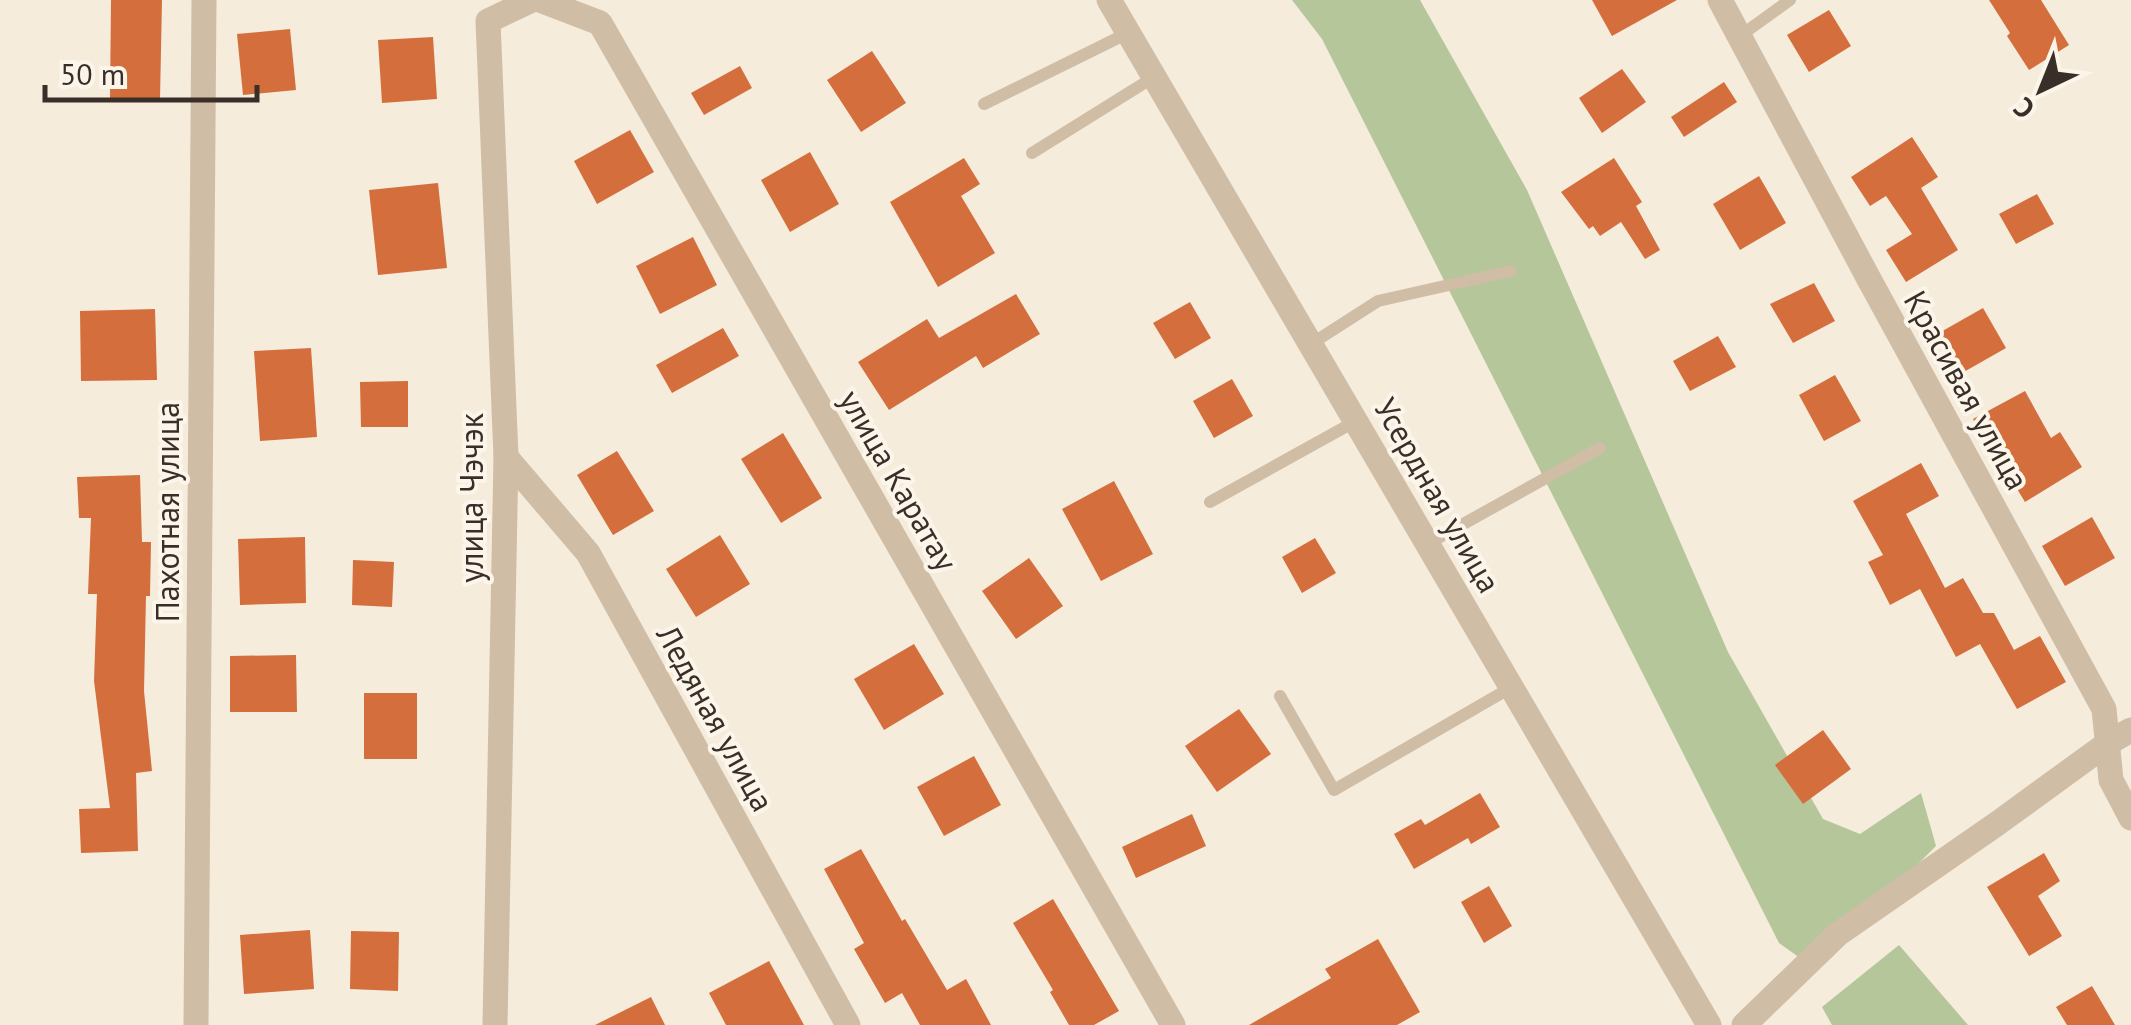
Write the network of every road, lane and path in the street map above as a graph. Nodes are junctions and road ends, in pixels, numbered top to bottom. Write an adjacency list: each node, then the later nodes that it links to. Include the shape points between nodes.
1 (204, 0): 24 (street, Пахотная улица)
2 (532, 0): 16 (street, улица Чэчэк, via 488,21)
3 (540, 0): 27 (street, улица Каратау, via 600,24)
4 (1109, 0): 7 (street, Усердная улица)
5 (1720, 0): 8 (street, Красивая улица)
6 (1790, 0): 8 (lane)
7 (1128, 33): 9 (street, Усердная улица); 10 (lane)
8 (1740, 36): 22 (street, Красивая улица, via 2104,709)
9 (1154, 76): 11 (lane); 13 (street, Усердная улица)
10 (984, 104)
11 (1032, 153)
12 (1511, 271): 13 (lane, via 1378,301)
13 (1311, 344): 14 (street, Усердная улица)
14 (1357, 421): 17 (lane); 18 (street, Усердная улица)
15 (1600, 448): 18 (lane)
16 (506, 457): 25 (street, улица Чэчэк); 26 (street, Ледяная улица, via 588,554)
17 (1210, 502)
18 (1429, 543): 19 (street, Усердная улица)
19 (1512, 686): 20 (lane, via 1334,790); 28 (street, Усердная улица)
20 (1280, 696)
21 (2131, 730): 22 (street)
22 (2108, 743): 23 (street, Красивая улица, via 2111,780); 29 (street, via 1838,934)
23 (2131, 818)
24 (196, 1025)
25 (495, 1025)
26 (848, 1025)
27 (1174, 1025)
28 (1709, 1025)
29 (1744, 1025)

